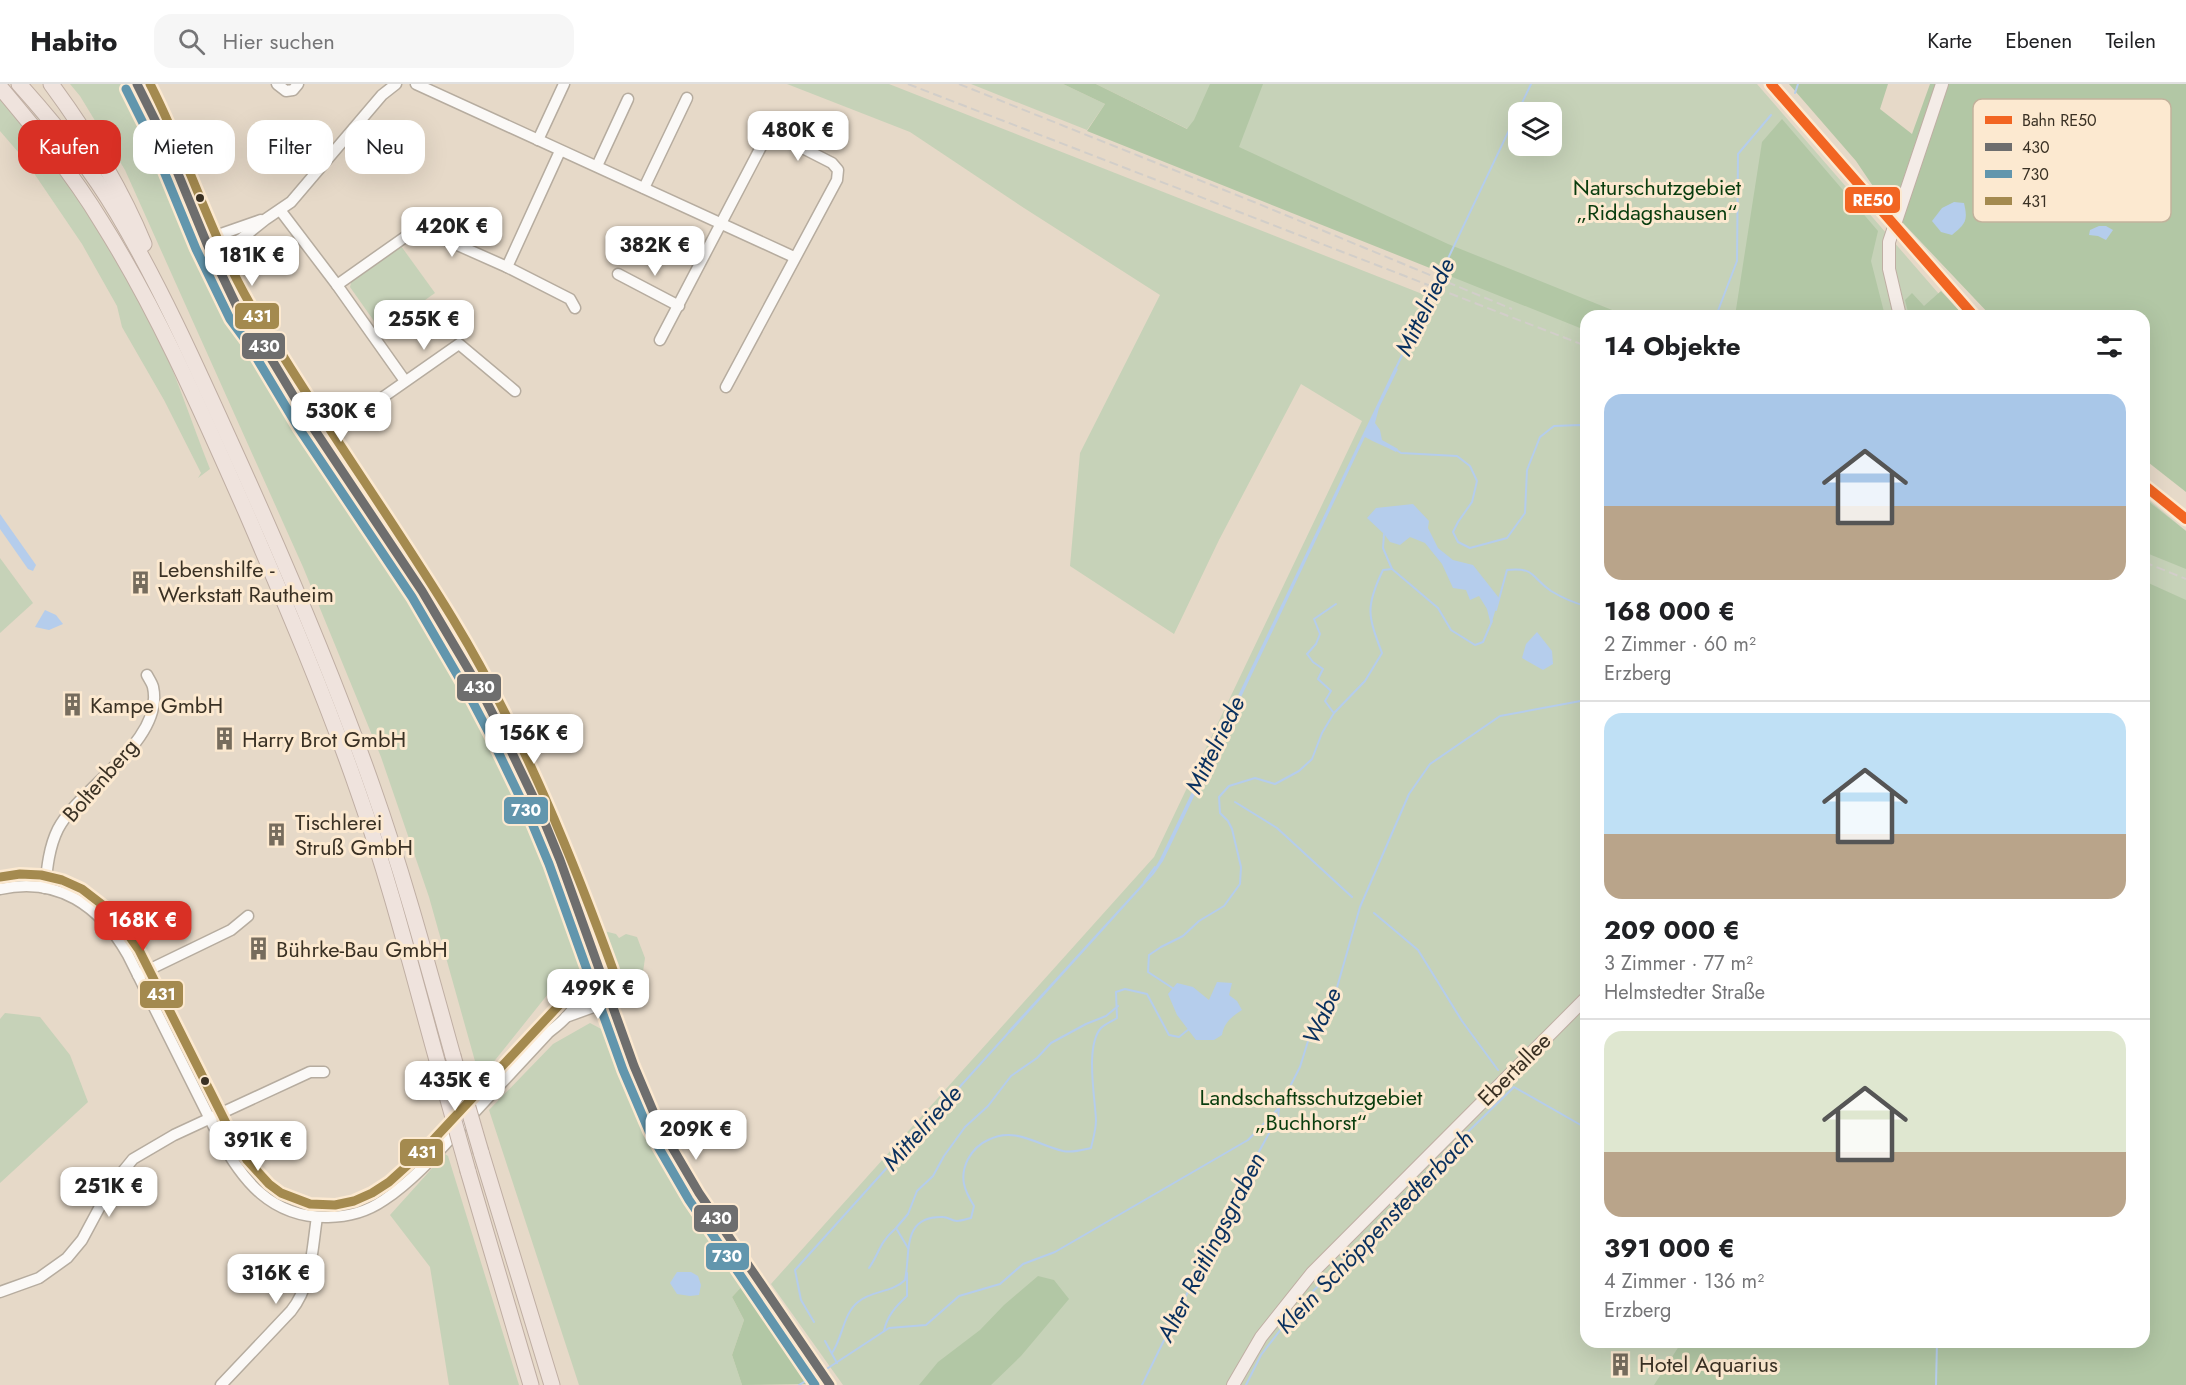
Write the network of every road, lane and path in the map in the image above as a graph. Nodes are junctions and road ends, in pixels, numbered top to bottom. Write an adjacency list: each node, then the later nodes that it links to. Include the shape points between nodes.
1 (19, 84): 27 (highway, via 105,195)
2 (51, 84): 27 (highway, via 111,175 143,242)
3 (137, 84): 21 (street)
4 (146, 84): 21 (street, via 179,152)
5 (277, 84): 6 (street, via 286,91)
6 (298, 84)
7 (396, 84): 18 (street, via 382,95 302,191)
8 (416, 84): 14 (street)
9 (564, 84): 14 (street)
10 (1942, 84): 30 (main road, via 1889,242 1889,269)
11 (0, 87): 49 (highway, bridge, via 47,144 100,219 153,312 207,423 303,646 359,794 393,902)
12 (687, 98): 17 (street)
13 (628, 99): 16 (street)
14 (538, 140): 15 (street)
15 (560, 151): 16 (street); 24 (street)
16 (597, 166): 17 (street)
17 (644, 188): 20 (street)
18 (280, 210): 19 (street); 26 (street)
19 (266, 219): 21 (street, via 238,226); 22 (street)
20 (721, 223): 23 (street); 23 (street, via 763,143 770,136 779,136 832,163 838,170 837,180); 28 (street)
21 (211, 240): 22 (street); 31 (street, via 240,313)
22 (220, 250): 31 (street)
23 (794, 257): 34 (street)
24 (507, 267): 26 (street, via 426,231 417,231); 29 (street, via 570,299)
25 (618, 274): 28 (street)
26 (337, 285): 33 (street)
27 (157, 287): 50 (highway, bridge, via 244,472 374,789)
28 (679, 306): 32 (street)
29 (575, 308)
30 (1899, 310)
31 (257, 335): 42 (street, via 308,420 422,591 480,689 540,812)
32 (660, 340)
33 (405, 381): 35 (street, via 459,344); 36 (street)
34 (726, 387)
35 (515, 391)
36 (329, 435)
37 (147, 675): 38 (street, Boltenberg, via 153,688 149,719 124,756 71,810 58,829)
38 (45, 888): 39 (street); 41 (street, via 70,896 92,910 117,936)
39 (0, 889)
40 (249, 916): 41 (street, via 231,930)
41 (138, 975): 45 (street)
42 (609, 993): 46 (street, via 599,1005 566,1017 548,1033 395,1192 364,1211); 51 (street, via 634,1066 664,1135)
43 (1580, 1004): 52 (main road, Ebertallee, via 1312,1273 1261,1337)
44 (324, 1072): 45 (street, via 310,1072)
45 (210, 1118): 46 (street, via 234,1163 255,1189 282,1208); 47 (street, via 133,1159 111,1186 82,1240 67,1258 39,1278)
46 (317, 1217): 48 (street, via 300,1298)
47 (0, 1292)
48 (221, 1385)
49 (531, 1385)
50 (552, 1385)
51 (830, 1385)
52 (1233, 1385)

